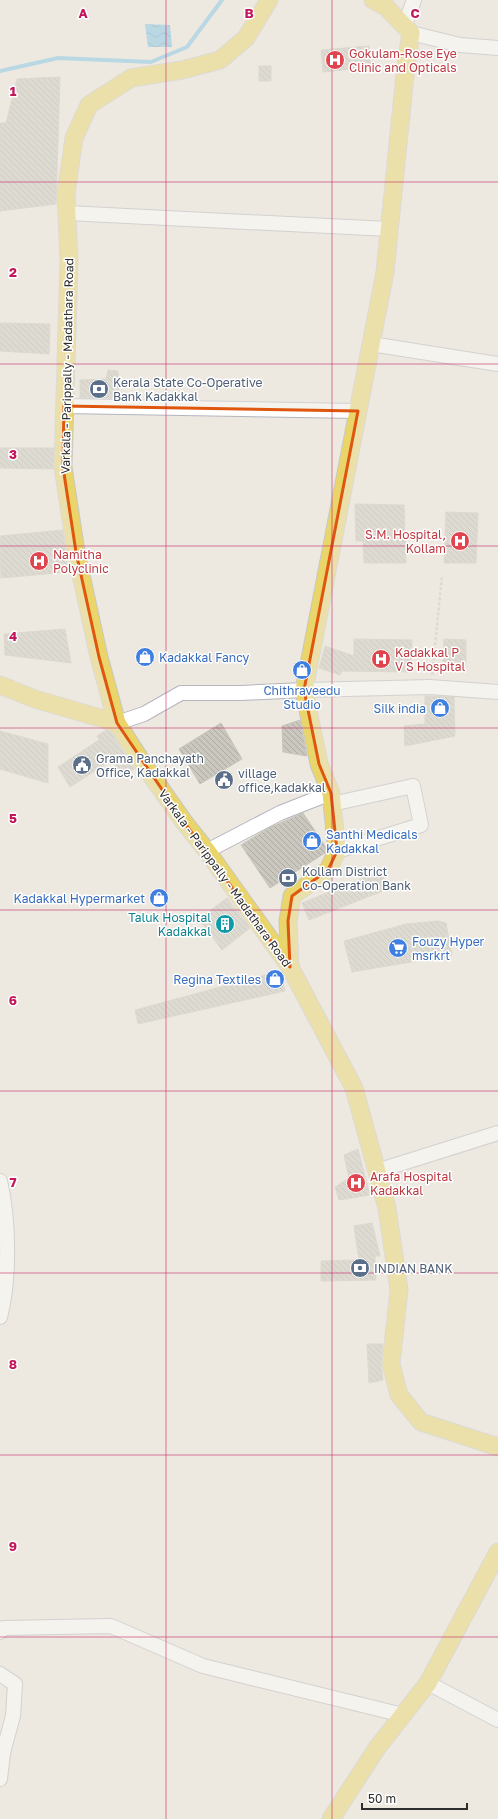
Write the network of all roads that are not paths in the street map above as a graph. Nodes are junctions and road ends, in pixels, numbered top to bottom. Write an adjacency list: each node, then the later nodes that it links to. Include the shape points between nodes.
1 (269, 0): 6 (main road, Varkala - Parippally - Madathara Road, via 246,38 220,60 182,70 131,78 89,105 74,138 66,194)
2 (373, 0): 4 (main road, via 386,7)
3 (414, 0): 4 (street)
4 (408, 30): 5 (street, via 460,45); 7 (main road)
5 (498, 48)
6 (67, 213): 7 (street); 10 (main road, Varkala - Parippally - Madathara Road, via 69,260)
7 (389, 229): 8 (main road, via 385,272)
8 (371, 344): 9 (street); 11 (main road)
9 (498, 364)
10 (64, 406): 11 (street); 15 (main road, Varkala - Parippally - Madathara Road, via 63,468 76,552 99,657)
11 (358, 411): 13 (main road)
12 (0, 685): 15 (main road, via 35,699)
13 (304, 690): 14 (street, via 430,687); 15 (street, via 181,693 144,714); 16 (main road, via 319,764)
14 (498, 692)
15 (117, 723): 17 (main road, Varkala - Parippally - Madathara Road, via 146,768)
16 (331, 799): 17 (street, via 280,814); 18 (main road); 18 (street, via 413,786 421,825)
17 (207, 851): 19 (main road, Varkala - Parippally - Madathara Road)
18 (337, 851): 19 (main road, via 328,870 292,896 288,921)
19 (290, 967): 21 (main road, Varkala - Parippally - Madathara Road, via 354,1088)
20 (498, 1133): 21 (street)
21 (377, 1171): 25 (main road, Varkala - Parippally - Madathara Road, via 386,1208 399,1290 391,1364 399,1395 421,1422)
22 (0, 1182): 23 (street, via 6,1221)
23 (3, 1248): 24 (street, via 6,1291)
24 (0, 1317)
25 (498, 1447)
26 (498, 1552): 29 (main road)
27 (0, 1632): 30 (street, via 2,1628 111,1626 203,1666)
28 (0, 1674): 32 (street, via 15,1684 13,1716)
29 (428, 1683): 30 (main road); 31 (street)
30 (403, 1715): 33 (main road, via 377,1748)
31 (498, 1720)
32 (0, 1779)
33 (330, 1819)

